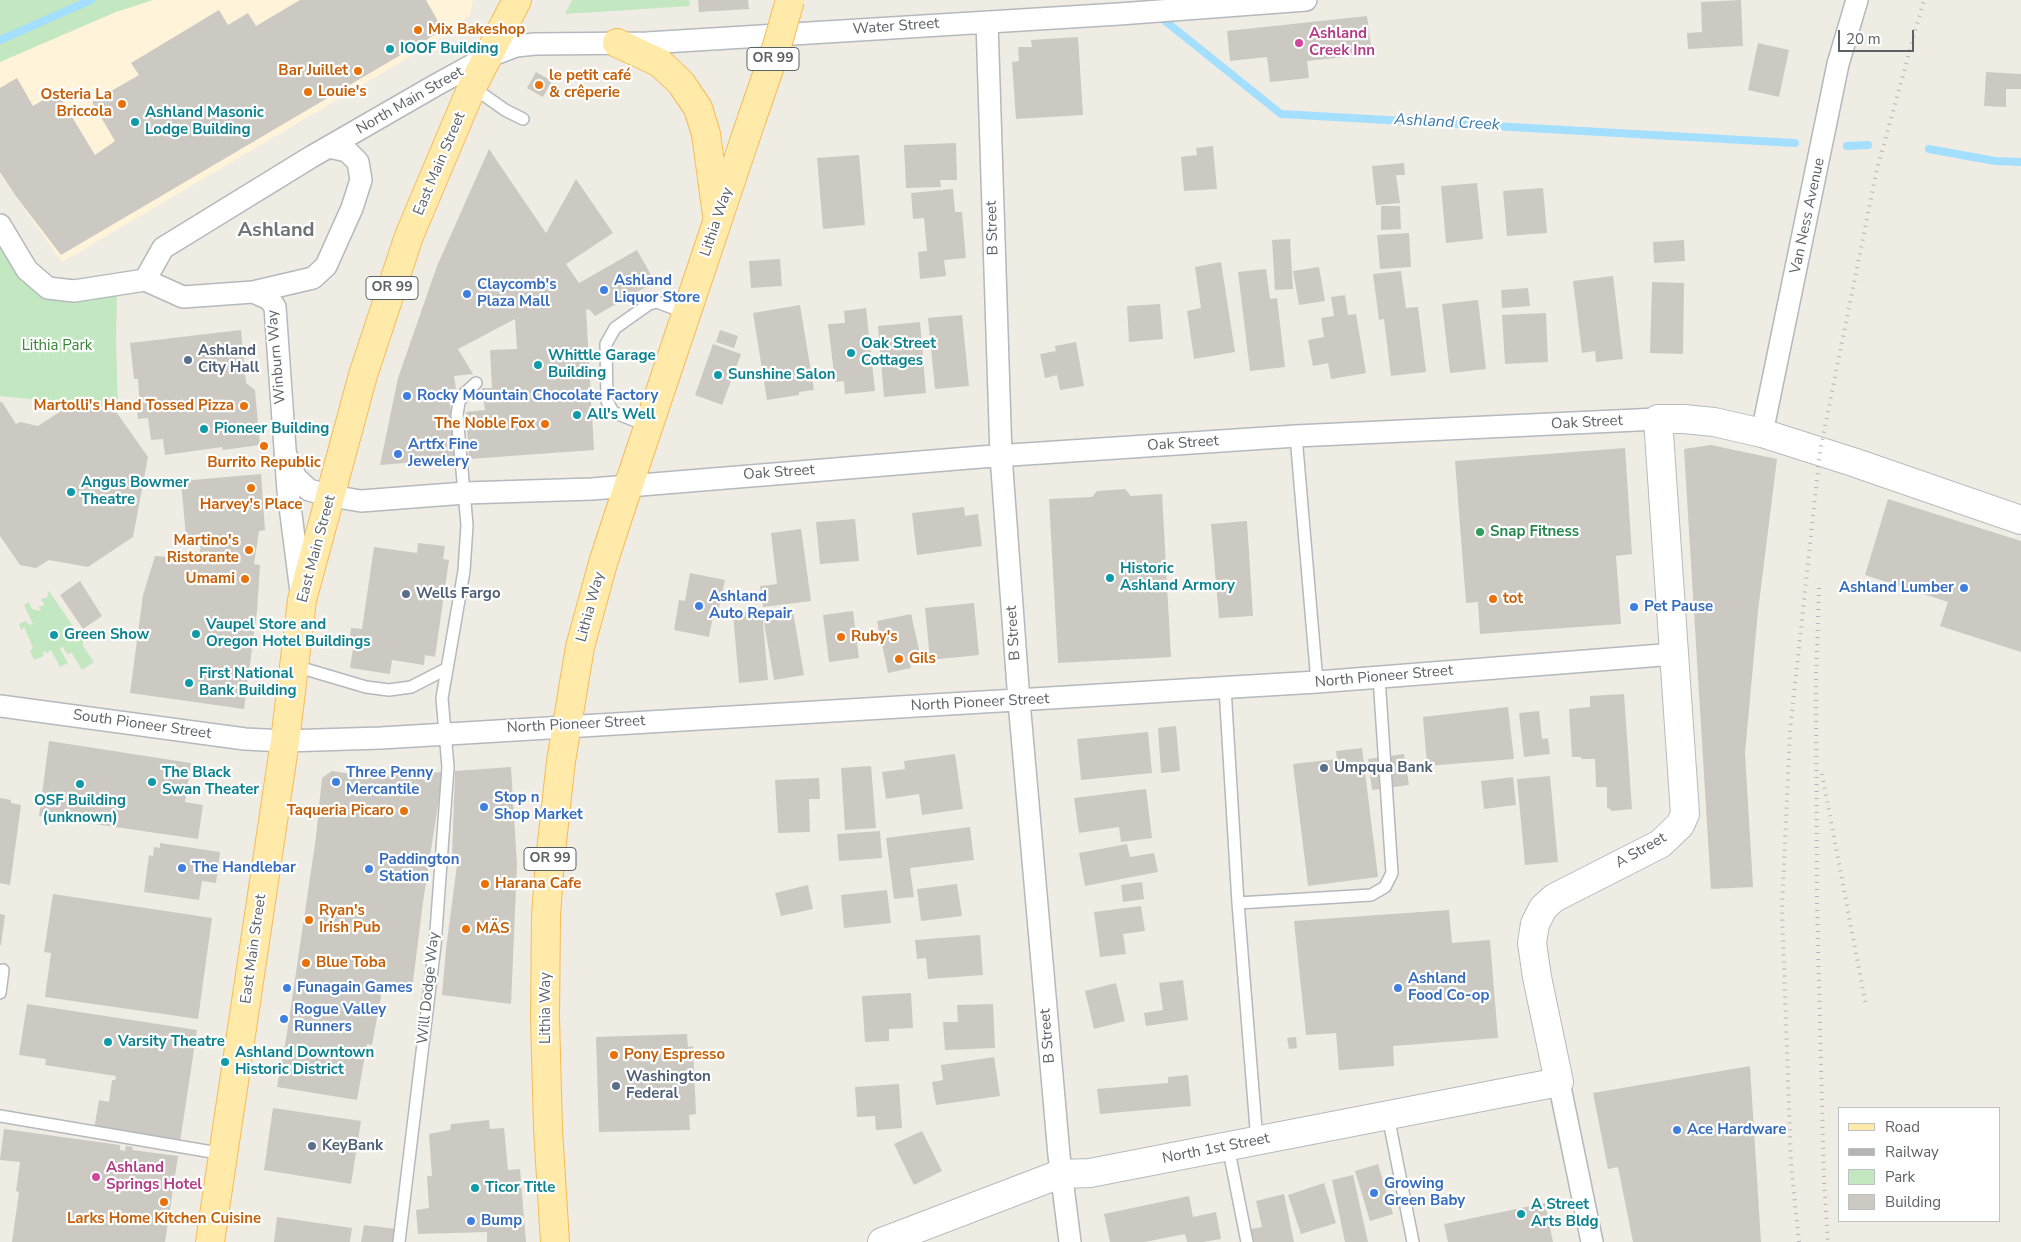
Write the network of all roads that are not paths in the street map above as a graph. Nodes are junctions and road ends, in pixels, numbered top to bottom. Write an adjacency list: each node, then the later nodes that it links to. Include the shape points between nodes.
1 (517, 0): 7 (main road, OR 99)
2 (790, 0): 11 (main road, Lithia Way / OR 99, bridge)
3 (1306, 0): 5 (street, Water Street)
4 (1857, 0): 19 (street, Van Ness Avenue, via 1838,64)
5 (987, 22): 6 (street, Water Street); 22 (street, B Street)
6 (617, 43): 7 (street, Water Street, via 516,46); 11 (main road, via 660,63 698,108 706,134)
7 (487, 57): 8 (main road, East Main Street / OR 99)
8 (464, 81): 9 (lane, via 504,110); 10 (street, North Main Street); 25 (main road, East Main Street / OR 99, via 363,375)
9 (523, 119)
10 (329, 147): 13 (street, North Main Street, via 163,248); 14 (street, North Main Street, via 347,151 358,162 361,180 326,266 314,278)
11 (718, 219): 15 (main road, Lithia Way / OR 99)
12 (0, 225): 13 (street, via 27,270 48,288 74,291)
13 (145, 280): 14 (street, Winburn Way, via 183,297)
14 (254, 292): 21 (street, Winburn Way, via 269,299 275,308)
15 (686, 313): 18 (main road, Lithia Way / OR 99); 18 (lane, via 656,302 649,304 615,328 606,344 606,401 613,412)
16 (476, 383): 24 (lane, Will Dodge Way, via 458,402)
17 (1658, 419): 19 (street, Oak Street, via 1714,422); 20 (street, Oak Street); 28 (street, A Street)
18 (648, 426): 23 (main road, Lithia Way / OR 99)
19 (1762, 434): 26 (street, Oak Street)
20 (1296, 436): 22 (street, Oak Street); 32 (lane)
21 (286, 455): 25 (street, Winburn Way, via 296,478 309,490); 27 (street, Winburn Way)
22 (1001, 456): 23 (street, Oak Street); 34 (street, B Street)
23 (628, 486): 24 (street, Oak Street); 36 (main road, Lithia Way / OR 99, via 580,647)
24 (465, 493): 25 (street, Oak Street, via 361,501); 30 (lane, Will Dodge Way, via 464,571)
25 (331, 496): 27 (main road, East Main Street / OR 99)
26 (2021, 520)
27 (302, 600): 29 (main road, East Main Street / OR 99)
28 (1675, 654): 31 (street, North Pioneer Street); 42 (street, A Street, via 1685,800 1685,814 1680,825 1660,844 1554,898 1543,908 1535,924 1532,942 1537,977)
29 (295, 666): 30 (lane, via 357,685 389,690 411,687); 38 (main road, East Main Street / OR 99)
30 (446, 669): 37 (lane, Will Dodge Way, via 442,706)
31 (1379, 677): 32 (street, North Pioneer Street); 39 (lane, via 1392,873 1385,887 1371,894)
32 (1317, 682): 33 (street, North Pioneer Street)
33 (1225, 688): 34 (street, North Pioneer Street); 39 (lane)
34 (1019, 701): 36 (street, North Pioneer Street); 48 (street, B Street)
35 (0, 706): 38 (street, South Pioneer Street)
36 (567, 726): 37 (street, North Pioneer Street); 51 (main road, Lithia Way / OR 99, via 546,916 548,1129)
37 (445, 733): 38 (street, North Pioneer Street); 50 (lane, Will Dodge Way, via 448,766 435,945)
38 (285, 742): 47 (main road, East Main Street / OR 99)
39 (1238, 903): 45 (lane)
40 (3, 970): 41 (lane)
41 (0, 993)
42 (1559, 1082): 44 (street, North 1st Street); 56 (street, A Street)
43 (0, 1116): 47 (lane)
44 (1388, 1116): 45 (street, North 1st Street); 55 (lane)
45 (1258, 1141): 46 (street, North 1st Street)
46 (1228, 1146): 48 (street, North 1st Street, via 1090,1173); 54 (lane)
47 (224, 1154): 49 (main road, East Main Street / OR 99)
48 (1060, 1174): 52 (street, North 1st Street); 53 (street, B Street)
49 (210, 1242)
50 (399, 1242)
51 (555, 1242)
52 (882, 1242)
53 (1070, 1242)
54 (1247, 1242)
55 (1413, 1242)
56 (1592, 1242)

